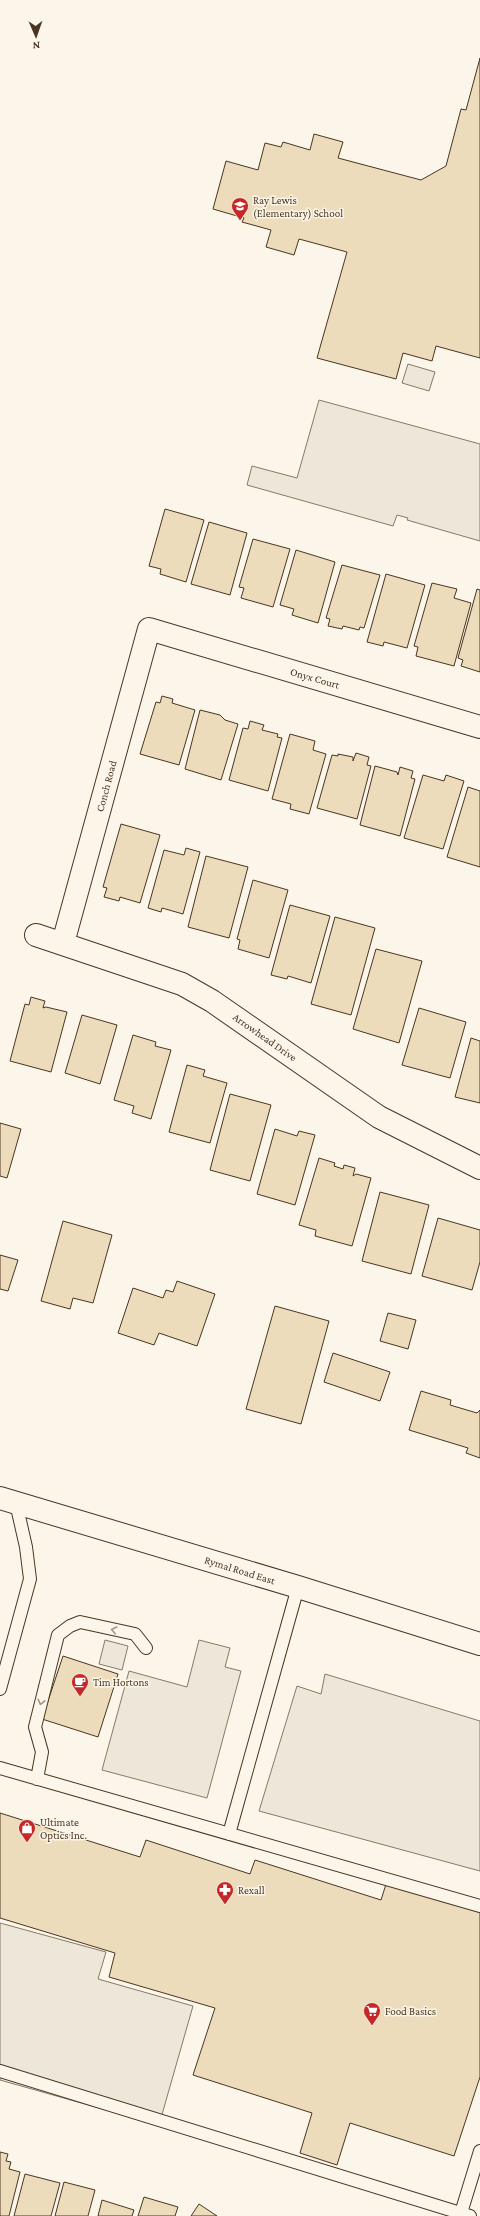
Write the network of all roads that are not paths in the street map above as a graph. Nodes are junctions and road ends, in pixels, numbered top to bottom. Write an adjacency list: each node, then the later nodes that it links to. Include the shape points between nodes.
1 (149, 629): 2 (street, Onyx Court); 4 (street, Conch Road)
2 (480, 727)
3 (36, 935): 4 (street, Arrowhead Drive)
4 (63, 943): 5 (street, Arrowhead Drive, via 182,984 212,1000 379,1117)
5 (480, 1168)
6 (8, 1501): 7 (street, Rymal Road East); 10 (lane, via 26,1547 30,1579)
7 (298, 1587): 8 (street, Rymal Road East); 13 (lane)
8 (480, 1644)
9 (146, 1648): 12 (lane, one-way to 12, via 134,1634 80,1622 58,1635 35,1727 42,1752)
10 (0, 1689)
11 (0, 1768): 12 (lane)
12 (37, 1779): 13 (lane)
13 (229, 1834): 14 (lane)
14 (480, 1906)
15 (0, 2072): 17 (lane)
16 (480, 2151): 17 (lane)
17 (466, 2215)

